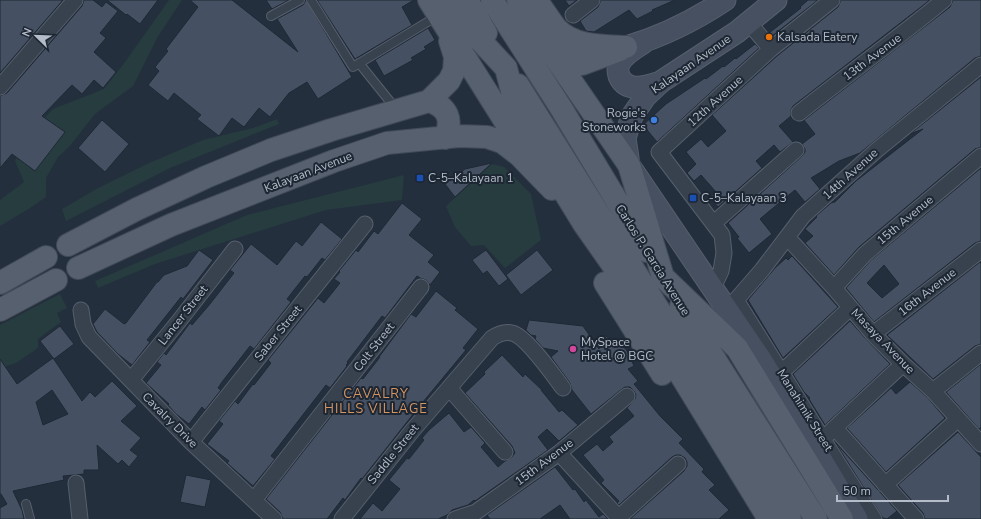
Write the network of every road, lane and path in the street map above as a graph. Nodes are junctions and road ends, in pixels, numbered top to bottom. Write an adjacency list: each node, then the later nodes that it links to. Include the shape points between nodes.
1 (75, 0): 24 (street)
2 (300, 0): 15 (lane)
3 (311, 0): 20 (lane, via 353,66)
4 (467, 0): 22 (main road, Carlos P. Garcia Avenue)
5 (492, 0): 42 (main road, Carlos P. Garcia Avenue)
6 (518, 0): 18 (main road)
7 (536, 0): 17 (main road, via 558,29 570,38 592,45)
8 (592, 0): 14 (street)
9 (725, 0): 17 (main road, via 683,24)
10 (776, 0): 16 (main road, Kalayaan Avenue)
11 (832, 0): 19 (street, 12th Avenue)
12 (944, 0): 27 (street, 13th Avenue)
13 (439, 8): 20 (lane, via 429,21); 22 (main road, via 456,14); 25 (main road, via 455,57 454,71 449,81); 32 (main road)
14 (573, 15)
15 (271, 16)
16 (749, 23): 19 (street); 23 (main road, Kalayaan Avenue)
17 (635, 45): 18 (main road, via 582,64 572,62); 23 (main road, via 619,64 618,72 622,81 630,86 643,87)
18 (547, 46): 31 (main road)
19 (771, 49): 33 (street, 12th Avenue, via 658,152)
20 (359, 63): 26 (lane)
21 (981, 65): 36 (street, 14th Avenue, via 878,149 803,216)
22 (506, 68): 35 (main road, via 519,118); 81 (main road, Carlos P. Garcia Avenue)
23 (662, 81): 31 (main road, Kalayaan Avenue, via 645,96 632,116 625,138)
24 (0, 87)
25 (429, 101): 26 (main road); 28 (main road, via 444,108 448,115 449,124)
26 (397, 110): 37 (main road, via 271,150 206,177)
27 (799, 113)
28 (445, 138): 32 (main road, Kalayaan Avenue, via 487,137 502,142); 41 (main road, Kalayaan Avenue, via 387,143 334,161 171,225)
29 (796, 150): 33 (street)
30 (981, 156): 47 (street, 15th Avenue, via 865,254)
31 (629, 165): 42 (main road); 46 (main road)
32 (538, 175): 35 (main road); 79 (main road)
33 (714, 223): 46 (street, via 722,235 724,253 721,271)
34 (365, 224): 64 (street, Saber Street)
35 (584, 224): 80 (main road, via 653,329)
36 (787, 237): 47 (street, Masaya Avenue); 48 (street, 14th Avenue)
37 (68, 245)
38 (235, 249): 56 (street, Lancer Street)
39 (981, 250): 52 (street, 16th Avenue)
40 (46, 257): 44 (main road)
41 (78, 268)
42 (663, 277): 82 (main road, Carlos P. Garcia Avenue); 83 (main road, via 737,348)
43 (56, 280): 50 (main road)
44 (0, 283)
45 (421, 287): 71 (street, Colt Street)
46 (713, 288): 84 (main road, via 762,362)
47 (834, 288): 49 (street, Masaya Avenue)
48 (736, 300): 55 (street, Manahimik Street)
49 (850, 308): 52 (street, Masaya Avenue); 55 (street)
50 (0, 310)
51 (81, 310): 56 (street, Cavalry Drive, via 88,337)
52 (873, 334): 54 (street, Masaya Avenue)
53 (981, 353): 59 (street)
54 (902, 364): 59 (street, Masaya Avenue); 62 (street)
55 (782, 372): 63 (street, Manahimik Street)
56 (131, 380): 64 (street, Cavalry Drive)
57 (449, 388): 58 (street, Saddle Street, via 492,338 505,332 514,333 526,341); 66 (street); 77 (street, Saddle Street)
58 (563, 388)
59 (933, 391): 61 (street, Masaya Avenue)
60 (627, 396): 67 (street, 15th Avenue)
61 (958, 419): 65 (street, Masaya Avenue); 70 (street)
62 (835, 428): 63 (street); 70 (street)
63 (824, 439): 85 (street, Manahimik Street)
64 (191, 442): 71 (street, Cavalry Drive)
65 (981, 444)
66 (505, 452)
67 (559, 453): 73 (street); 78 (street, 15th Avenue, via 476,512)
68 (678, 464): 73 (street)
69 (76, 483): 75 (street)
70 (885, 485): 86 (street)
71 (254, 500): 76 (street, Cavalry Drive)
72 (26, 504): 74 (lane)
73 (619, 518)
74 (30, 519)
75 (80, 519)
76 (274, 519)
77 (342, 519)
78 (455, 519)
79 (753, 519)
80 (769, 519)
81 (790, 519)
82 (816, 519)
83 (842, 519)
84 (857, 519)
85 (874, 519)
86 (916, 519)

